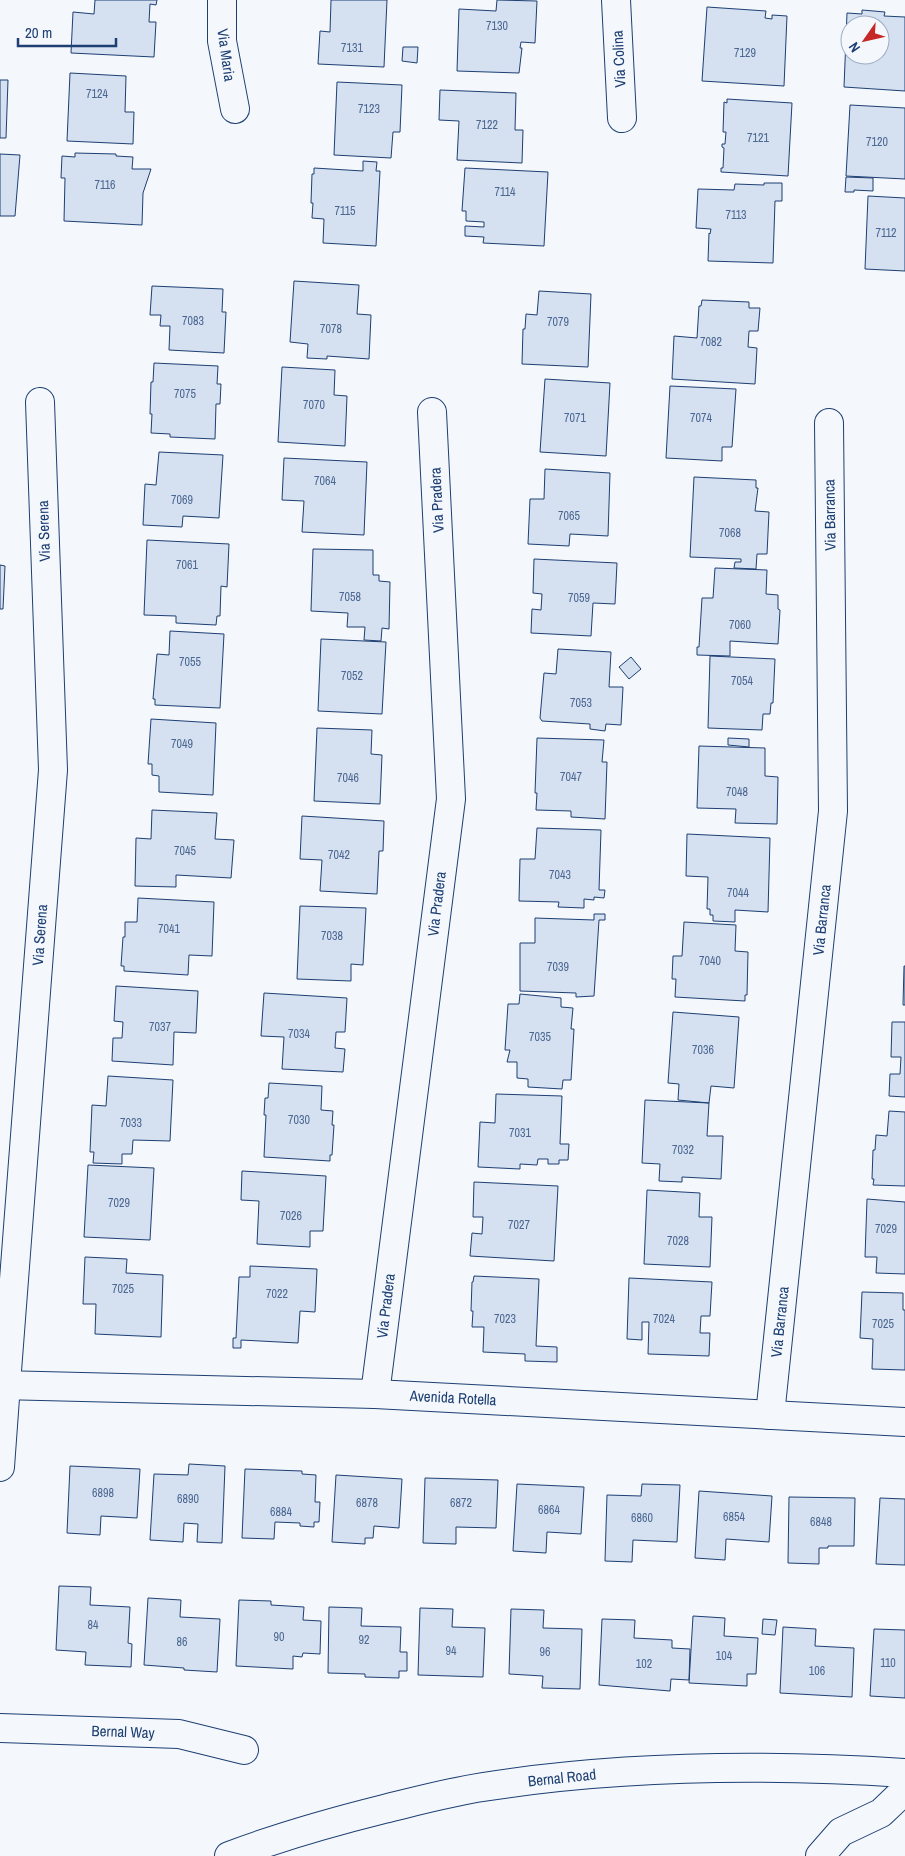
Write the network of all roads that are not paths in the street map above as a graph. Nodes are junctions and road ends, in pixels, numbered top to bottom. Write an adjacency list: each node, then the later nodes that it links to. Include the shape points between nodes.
1 (222, 0): 3 (street, Via Maria, via 222,41)
2 (616, 0): 4 (street, Via Colina)
3 (235, 109)
4 (622, 118)
5 (40, 402): 8 (street, Via Serena, via 53,770)
6 (432, 412): 9 (street, Via Pradera, via 451,799)
7 (829, 422): 10 (street, Via Barranca, via 834,811)
8 (3, 1384): 9 (street, Avenida Rotella); 12 (street, Via Serena)
9 (374, 1394): 10 (street, Avenida Rotella)
10 (770, 1415): 11 (street, Avenida Rotella)
11 (905, 1422)
12 (0, 1467)
13 (0, 1728): 14 (street, Bernal Way, via 179,1734)
14 (244, 1750)
15 (905, 1773): 17 (street, Bernal Road, via 835,1768 718,1768 536,1780 428,1798 309,1829)
16 (905, 1790): 18 (street, via 881,1813 841,1832)
17 (229, 1856)
18 (820, 1856)

